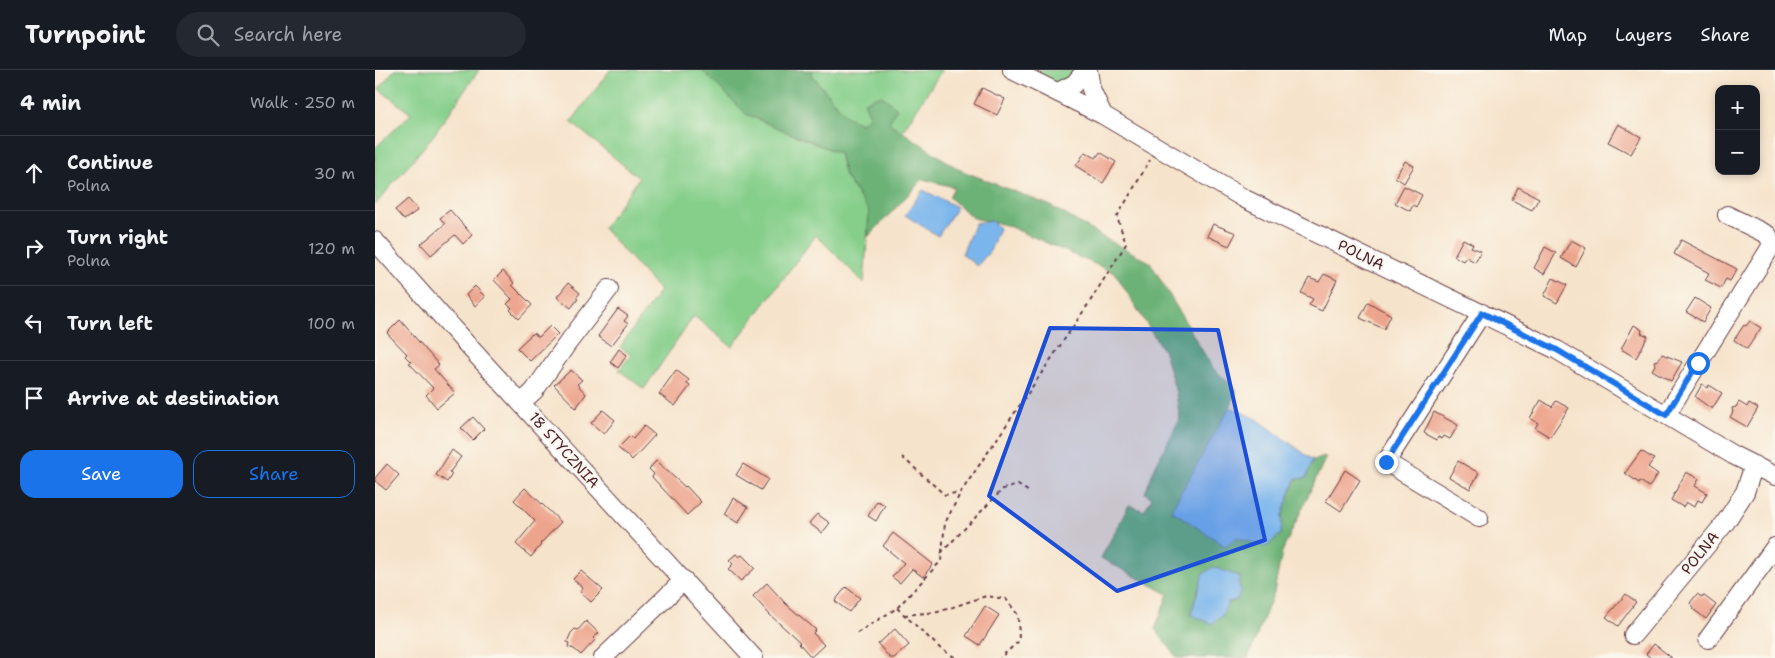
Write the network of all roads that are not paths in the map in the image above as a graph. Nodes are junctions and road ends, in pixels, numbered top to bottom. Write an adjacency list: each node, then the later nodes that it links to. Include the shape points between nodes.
1 (1012, 70): 3 (street, POLNA)
2 (1087, 70): 3 (street, via 1075,84); 4 (street, via 1091,89)
3 (1058, 92): 4 (street, POLNA)
4 (1103, 115): 8 (street, POLNA, via 1245,199)
5 (1727, 215): 10 (street, via 1768,235 1772,245)
6 (378, 250): 9 (street, 18 STYCZNIA)
7 (609, 289): 9 (street, via 534,391)
8 (1482, 313): 10 (street, POLNA, via 1557,350); 13 (street, via 1386,462)
9 (521, 403): 15 (street, 18 STYCZNIA)
10 (1666, 415): 11 (street, POLNA)
11 (1754, 465): 12 (street, POLNA); 16 (street, POLNA, via 1745,492 1725,522)
12 (1775, 476)
13 (1479, 518)
14 (1775, 547): 17 (street)
15 (684, 580): 18 (street); 19 (street, 18 STYCZNIA)
16 (1633, 635)
17 (1707, 639)
18 (603, 658)
19 (755, 658)

